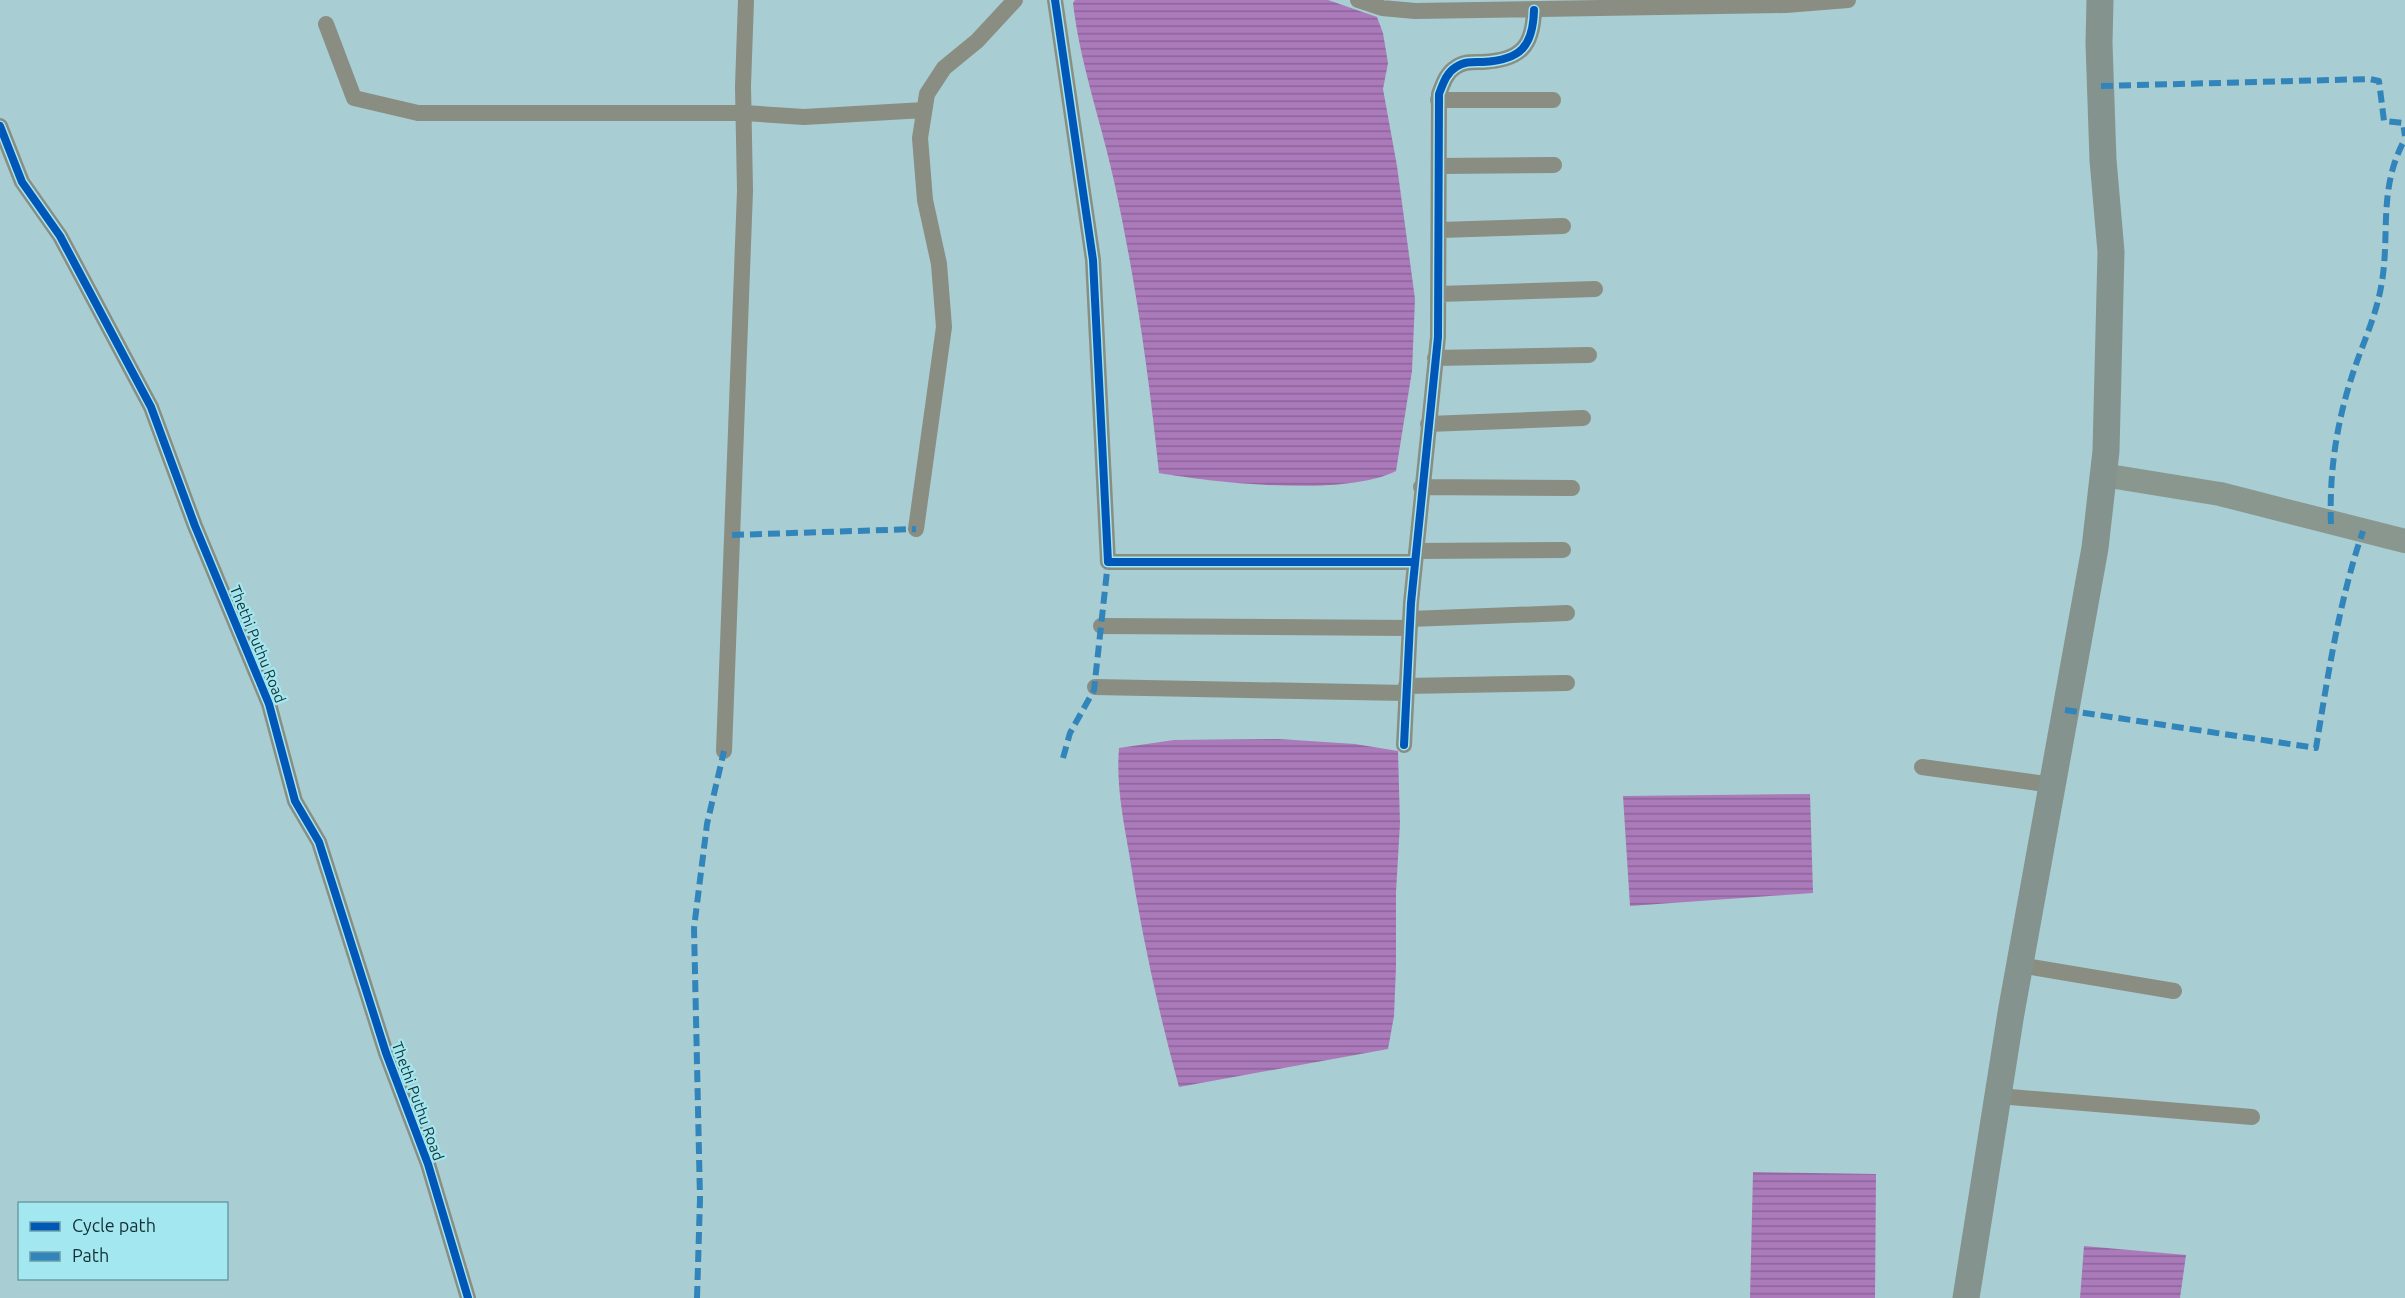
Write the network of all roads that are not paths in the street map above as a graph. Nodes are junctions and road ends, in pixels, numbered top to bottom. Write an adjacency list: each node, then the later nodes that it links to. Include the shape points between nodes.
1 (746, 0): 14 (street)
2 (1015, 0): 13 (street, via 977,41 944,68 927,94)
3 (1055, 0): 32 (street, via 1093,260 1108,562)
4 (1358, 0): 8 (street, via 1382,8 1415,11)
5 (1848, 0): 7 (street, via 1786,5)
6 (2100, 0): 26 (main road, via 2103,160 2111,252)
7 (1645, 3): 9 (street)
8 (1502, 5): 9 (street)
9 (1534, 10): 11 (street, via 1532,35 1524,49 1504,58 1455,67 1444,80)
10 (326, 24): 14 (street, via 354,98 418,113)
11 (1438, 100): 12 (street); 17 (street)
12 (1553, 100)
13 (924, 110): 14 (street, via 804,117); 29 (street, via 920,138 925,200 939,264 944,327)
14 (744, 113): 40 (street, via 746,190)
15 (0, 126): 47 (street, Thethi Puthu Road, via 22,182 60,236 151,407 195,526 269,704 295,801 319,842 386,1053 428,1164)
16 (1554, 165): 17 (street)
17 (1439, 166): 19 (street)
18 (1563, 226): 19 (street)
19 (1440, 230): 21 (street)
20 (1594, 289): 21 (street)
21 (1439, 294): 23 (street)
22 (1589, 355): 23 (street)
23 (1435, 358): 25 (street)
24 (1583, 418): 25 (street)
25 (1428, 424): 27 (street)
26 (2103, 475): 30 (street, via 2220,494); 42 (main road, via 2095,548)
27 (1421, 487): 28 (street); 32 (street)
28 (1572, 488)
29 (916, 529)
30 (2404, 538)
31 (1563, 550): 32 (street)
32 (1415, 556): 34 (street)
33 (1567, 613): 34 (street)
34 (1410, 623): 35 (street); 38 (street)
35 (1101, 626)
36 (1567, 683): 38 (street)
37 (1095, 687): 38 (street)
38 (1406, 689): 39 (street)
39 (1404, 745)
40 (724, 751)
41 (1922, 767): 42 (street)
42 (2053, 785): 43 (main road)
43 (2020, 965): 44 (street); 45 (main road)
44 (2174, 992)
45 (1998, 1096): 46 (street); 48 (main road)
46 (2252, 1117)
47 (468, 1298)
48 (1965, 1298)

